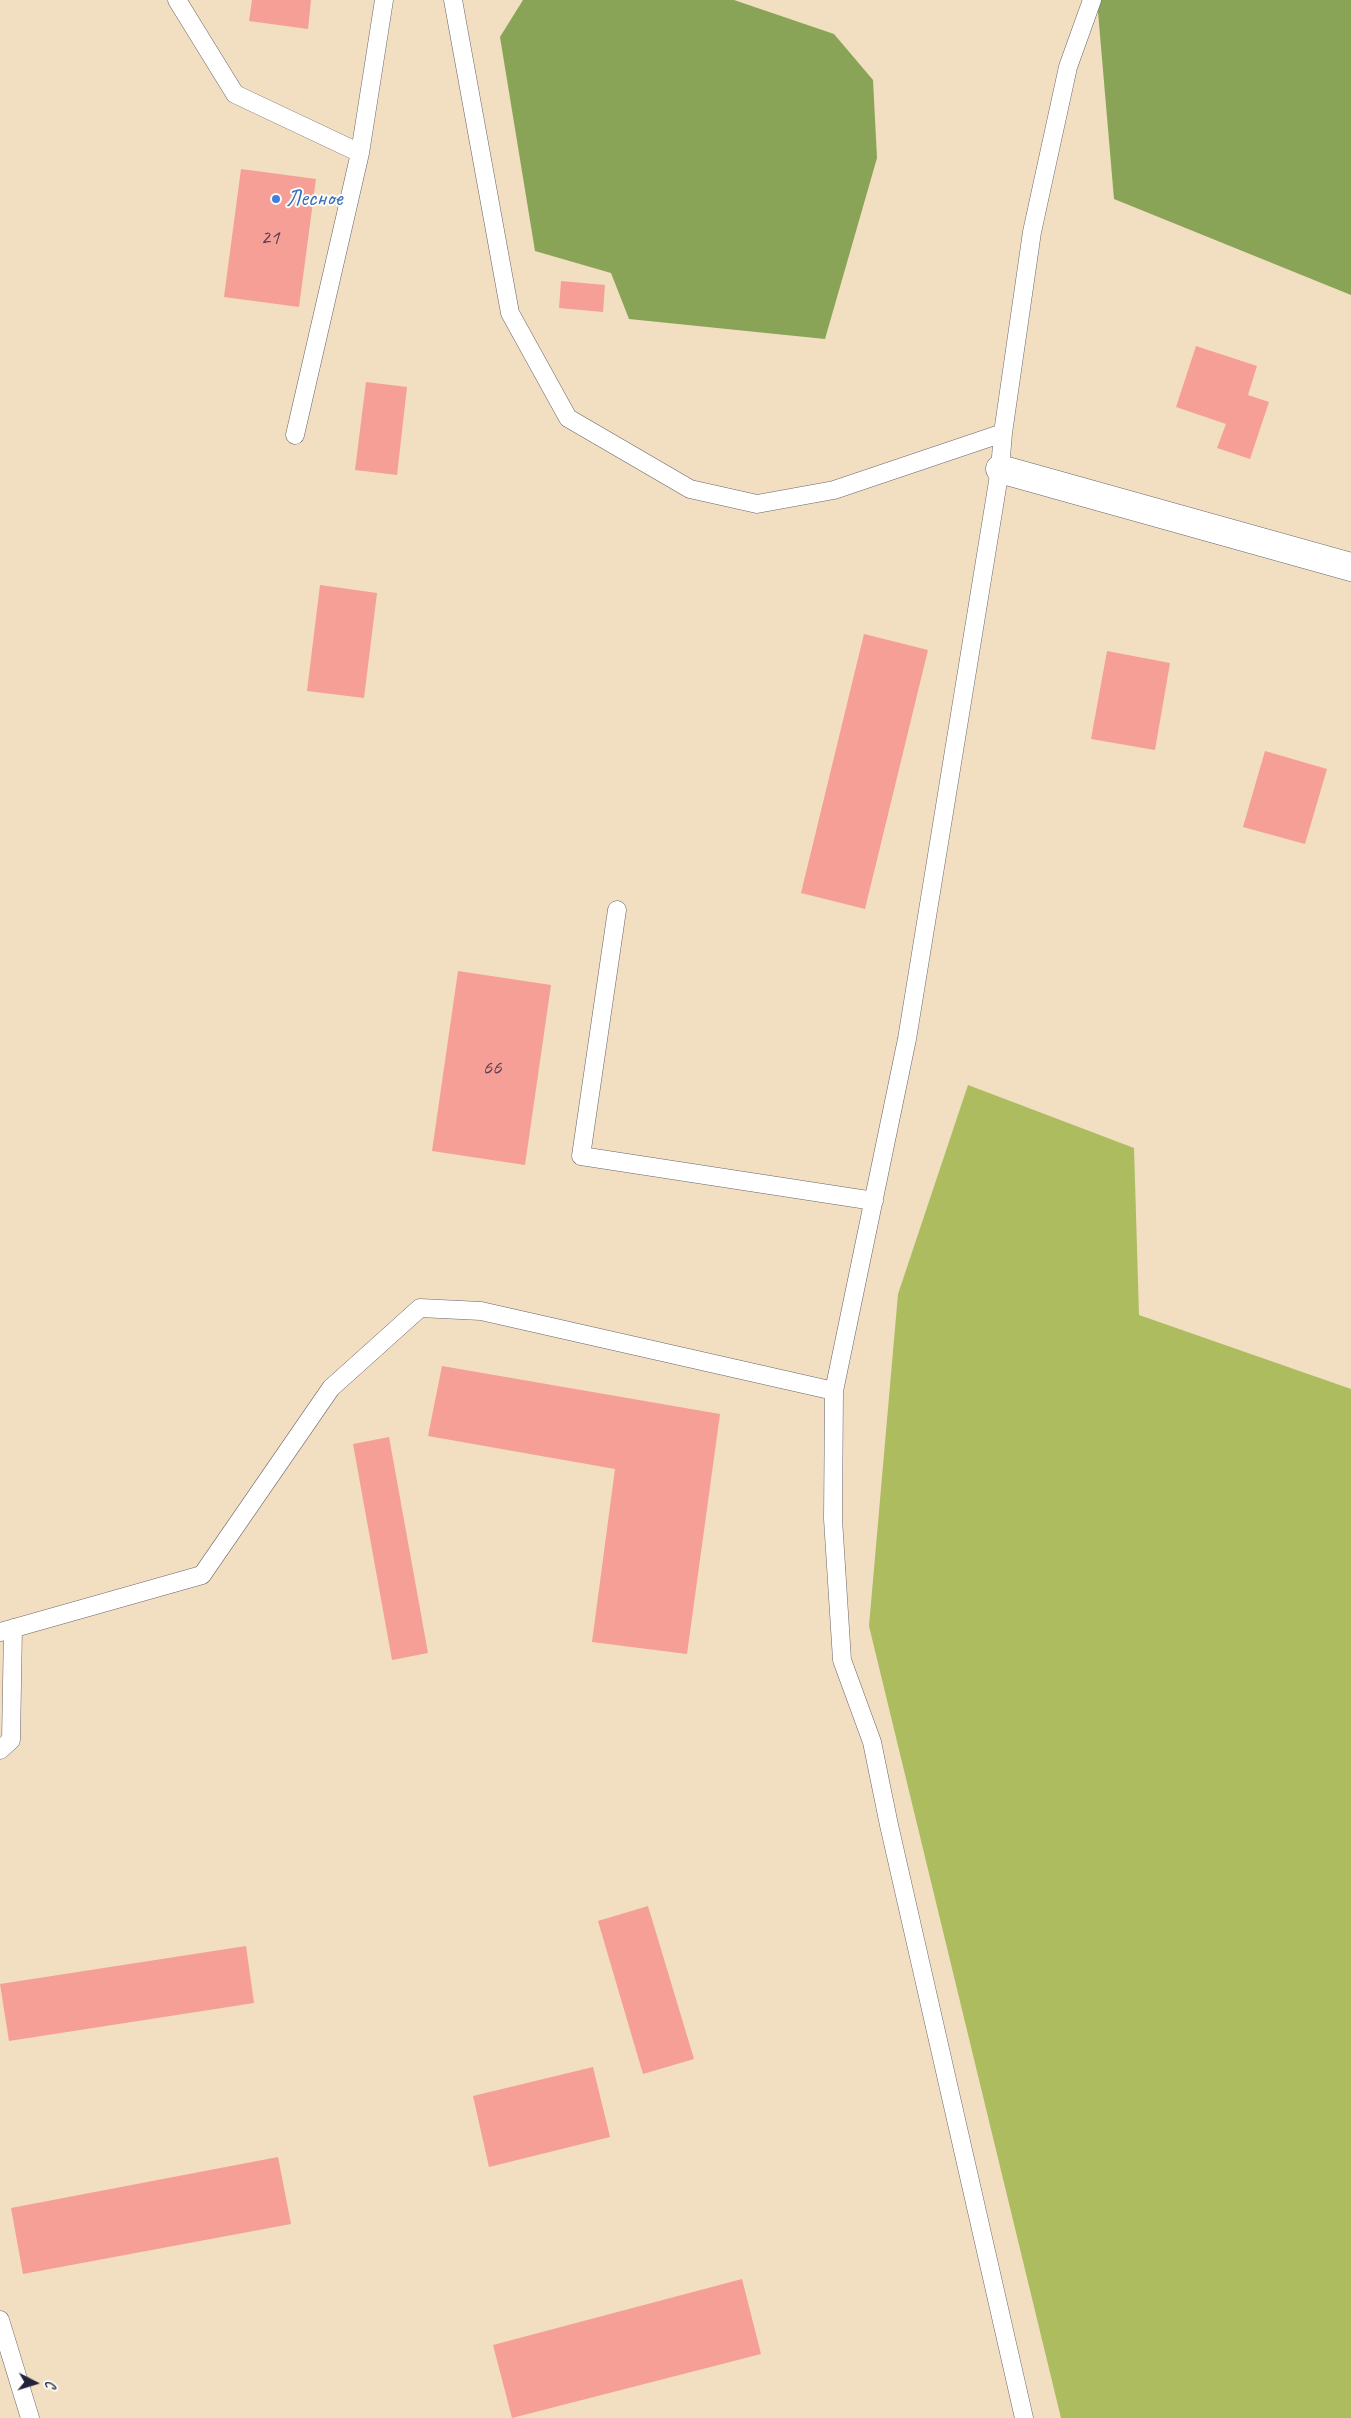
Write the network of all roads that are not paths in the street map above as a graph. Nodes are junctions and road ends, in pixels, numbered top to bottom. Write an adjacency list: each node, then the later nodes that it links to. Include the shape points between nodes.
1 (177, 0): 5 (lane, via 235,94)
2 (384, 0): 5 (lane)
3 (454, 0): 6 (lane, via 510,313 568,418 690,489 757,504 834,490)
4 (1092, 0): 6 (lane, via 1068,67 1032,232)
5 (360, 154): 7 (lane)
6 (1003, 433): 8 (lane)
7 (295, 435)
8 (1000, 469): 9 (street); 11 (lane, via 907,1039)
9 (1351, 567)
10 (617, 910): 11 (lane, via 581,1156)
11 (874, 1201): 12 (lane)
12 (834, 1391): 13 (lane, via 481,1310 420,1308 331,1388 202,1575); 17 (lane, via 832,1518 842,1660 872,1742)
13 (6, 1630): 14 (lane, via 12,1740)
14 (0, 1750)
15 (0, 2320): 16 (lane)
16 (30, 2418)
17 (1024, 2418)

